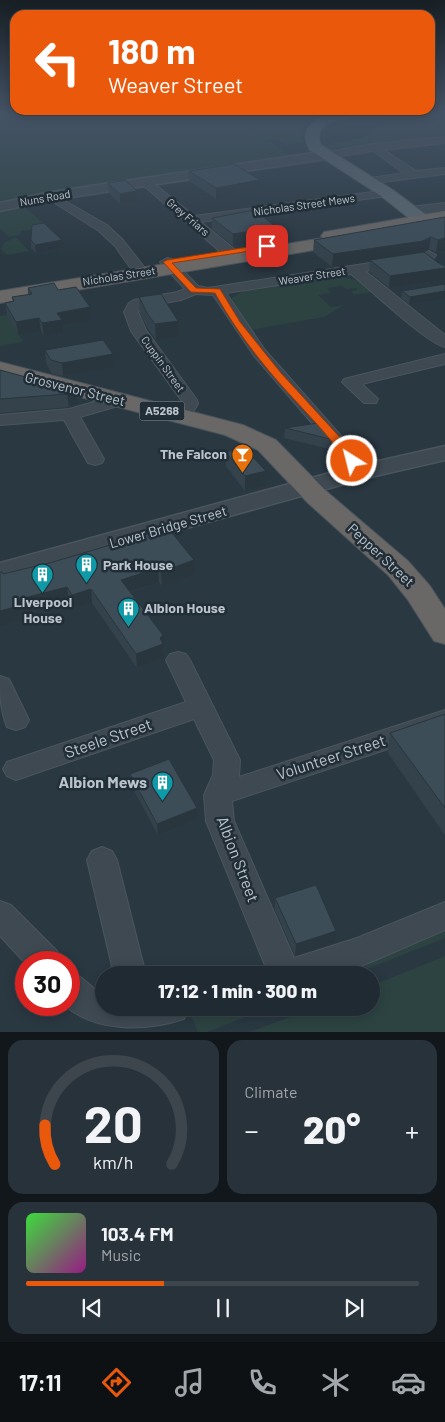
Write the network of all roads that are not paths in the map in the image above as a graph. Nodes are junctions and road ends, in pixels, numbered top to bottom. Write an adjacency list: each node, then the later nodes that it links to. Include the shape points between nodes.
1 (265, 162): 7 (street, Nuns Road)
2 (339, 162): 6 (main road)
3 (396, 162): 5 (street)
4 (445, 170): 5 (street)
5 (414, 174): 6 (street)
6 (368, 181): 8 (main road)
7 (147, 183): 9 (street, Nuns Road); 14 (street, Grey Friars)
8 (387, 194): 12 (street, Nicholas Street Mews); 13 (main road)
9 (50, 196): 11 (street, Nuns Road); 17 (street, via 103,228 119,243)
10 (268, 196): 12 (street)
11 (0, 207)
12 (283, 207): 14 (street, Nicholas Street Mews)
13 (434, 217): 15 (highway, Nicholas Street); 16 (highway, Nicholas Street)
14 (192, 220): 15 (street, Grey Friars)
15 (229, 252): 16 (highway, Nicholas Street)
16 (169, 265): 17 (highway, Nicholas Street); 21 (street); 25 (highway, Nicholas Street)
17 (136, 267): 20 (highway, Nicholas Street)
18 (439, 267): 19 (street, Weaver Street, via 427,257)
19 (354, 269): 22 (street, Weaver Street); 24 (street)
20 (0, 288)
21 (194, 290): 22 (street, Weaver Street); 26 (street, Weaver Street, via 181,296 139,303)
22 (217, 291): 37 (street, via 259,352 352,459)
23 (401, 292): 24 (street)
24 (384, 295): 27 (street)
25 (0, 297)
26 (131, 310): 33 (street, Cuppin Street, via 139,331 189,400)
27 (445, 342)
28 (445, 359): 30 (street, via 350,382)
29 (0, 369): 31 (highway, Grosvenor Street / A5268)
30 (370, 399)
31 (119, 400): 32 (street); 33 (highway, Grosvenor Street / A5268)
32 (70, 414): 34 (street); 36 (street)
33 (182, 416): 38 (highway, Grosvenor Street / A5268, via 234,430 267,445)
34 (0, 420)
35 (445, 453): 37 (street, Lower Bridge Street)
36 (95, 459)
37 (356, 473): 38 (street, Lower Bridge Street)
38 (307, 486): 39 (street, Lower Bridge Street); 40 (highway, Pepper Street / A5268, via 398,568)
39 (0, 572)
40 (445, 633)
41 (178, 660): 43 (street, Albion Street)
42 (0, 685): 44 (street)
43 (201, 707): 46 (street, Steele Street); 47 (street, Albion Street, via 227,760 226,775)
44 (16, 720)
45 (445, 720): 47 (street, Volunteer Street)
46 (16, 769)
47 (218, 795): 53 (street, Albion Street, via 220,821)
48 (102, 860): 52 (street)
49 (0, 915): 51 (street)
50 (445, 916): 54 (street, via 360,952)
51 (35, 951)
52 (128, 966)
53 (283, 966)
54 (316, 966)
55 (80, 997): 56 (street)
56 (95, 1006)

